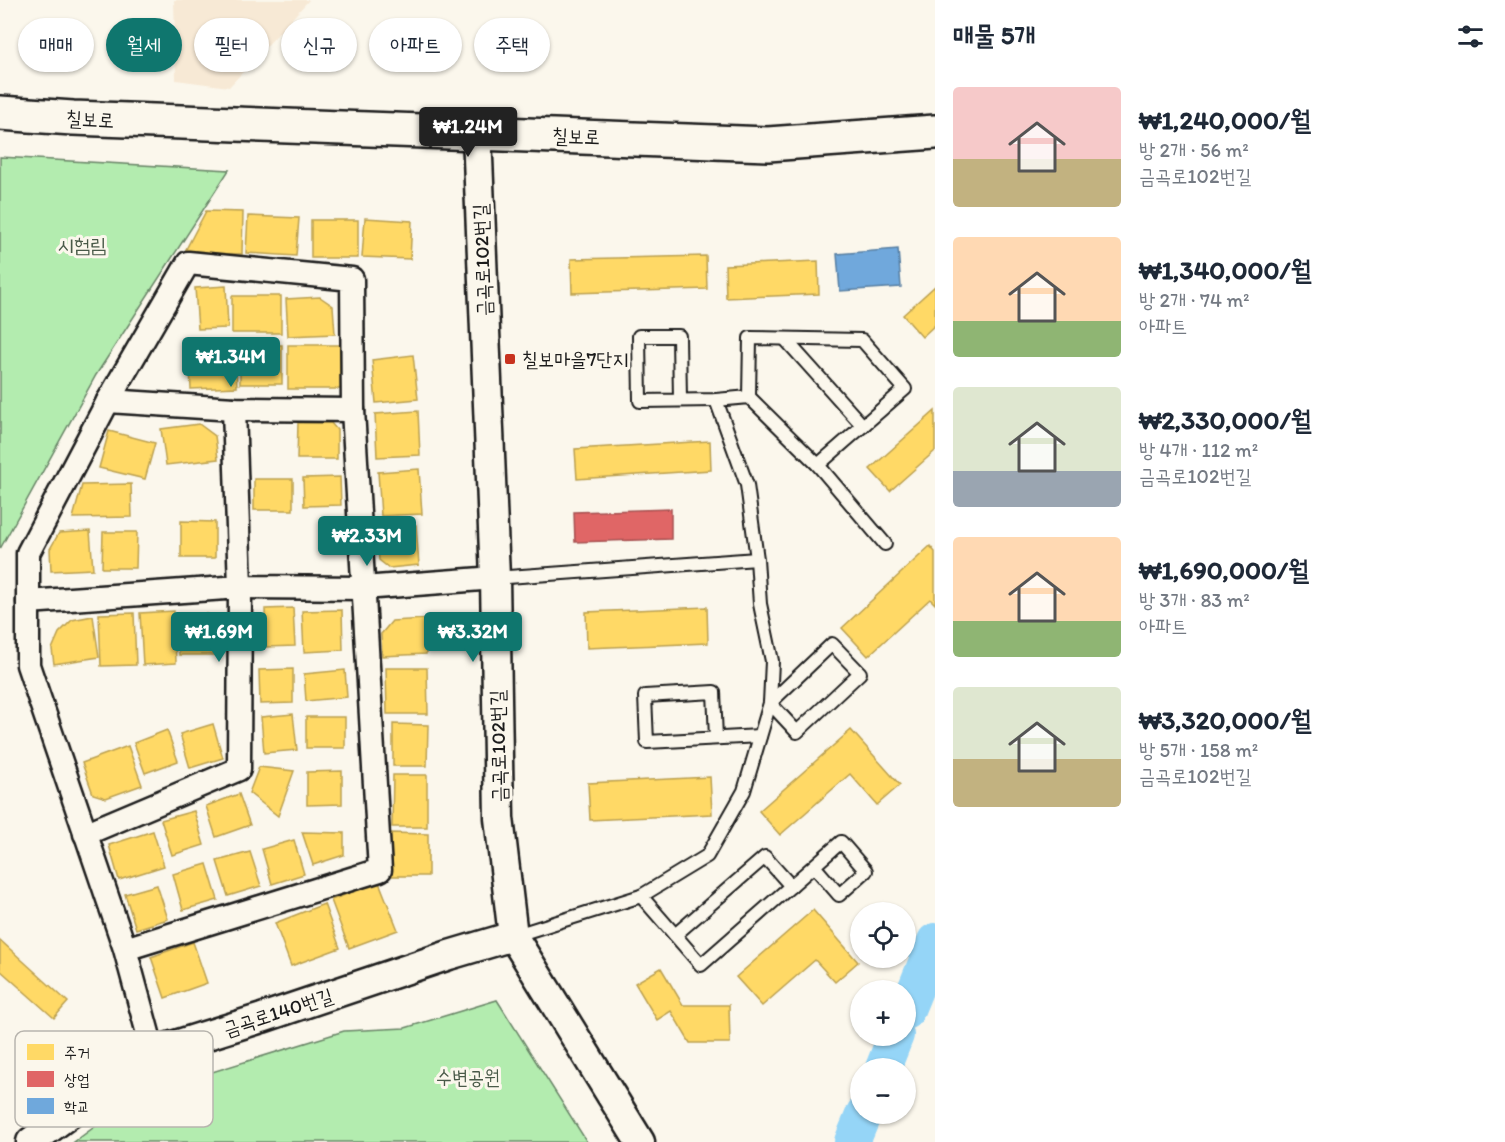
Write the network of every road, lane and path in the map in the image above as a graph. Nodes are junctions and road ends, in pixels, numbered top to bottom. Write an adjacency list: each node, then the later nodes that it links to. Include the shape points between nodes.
1 (0, 113): 3 (main road, 칠보로)
2 (935, 132): 3 (main road, 칠보로, via 768,144)
3 (477, 133): 15 (street, 금곡로102번길)
4 (785, 339): 5 (lane, via 750,339); 11 (lane); 11 (lane, via 862,340 905,389)
5 (749, 397): 7 (lane); 12 (lane)
6 (680, 400): 6 (lane, via 640,401 639,336 679,336); 7 (lane)
7 (716, 400): 14 (lane, via 747,485)
8 (108, 401): 9 (street); 10 (street, via 188,263 352,279); 18 (street, via 28,554)
9 (234, 409): 10 (street); 16 (street)
10 (353, 410): 17 (street)
11 (863, 426): 12 (lane)
12 (818, 465): 13 (lane)
13 (885, 544)
14 (757, 559): 15 (lane); 19 (lane, via 760,604 772,662)
15 (495, 578): 17 (street); 27 (street, 금곡로102번길, via 499,818)
16 (240, 587): 17 (street); 18 (street); 22 (street, via 239,769)
17 (363, 588): 28 (street, via 380,870)
18 (28, 602): 22 (street, via 28,665)
19 (770, 703): 19 (lane, via 832,644 860,673 797,732); 20 (lane)
20 (760, 736): 21 (lane); 25 (lane, via 744,791 707,856)
21 (716, 738): 21 (lane, via 647,742 645,696 714,692)
22 (85, 834): 28 (street)
23 (814, 866): 24 (lane)
24 (791, 886): 26 (lane, via 765,857); 26 (lane, via 701,965)
25 (641, 896): 26 (lane); 27 (lane)
26 (675, 935)
27 (513, 936): 30 (street, 금곡로140번길); 33 (street, 금곡로102번길)
28 (125, 949): 29 (street)
29 (147, 1031)
30 (213, 1033)
31 (52, 1127): 32 (street, 금곡로140번길)
32 (32, 1142)
33 (640, 1142)

